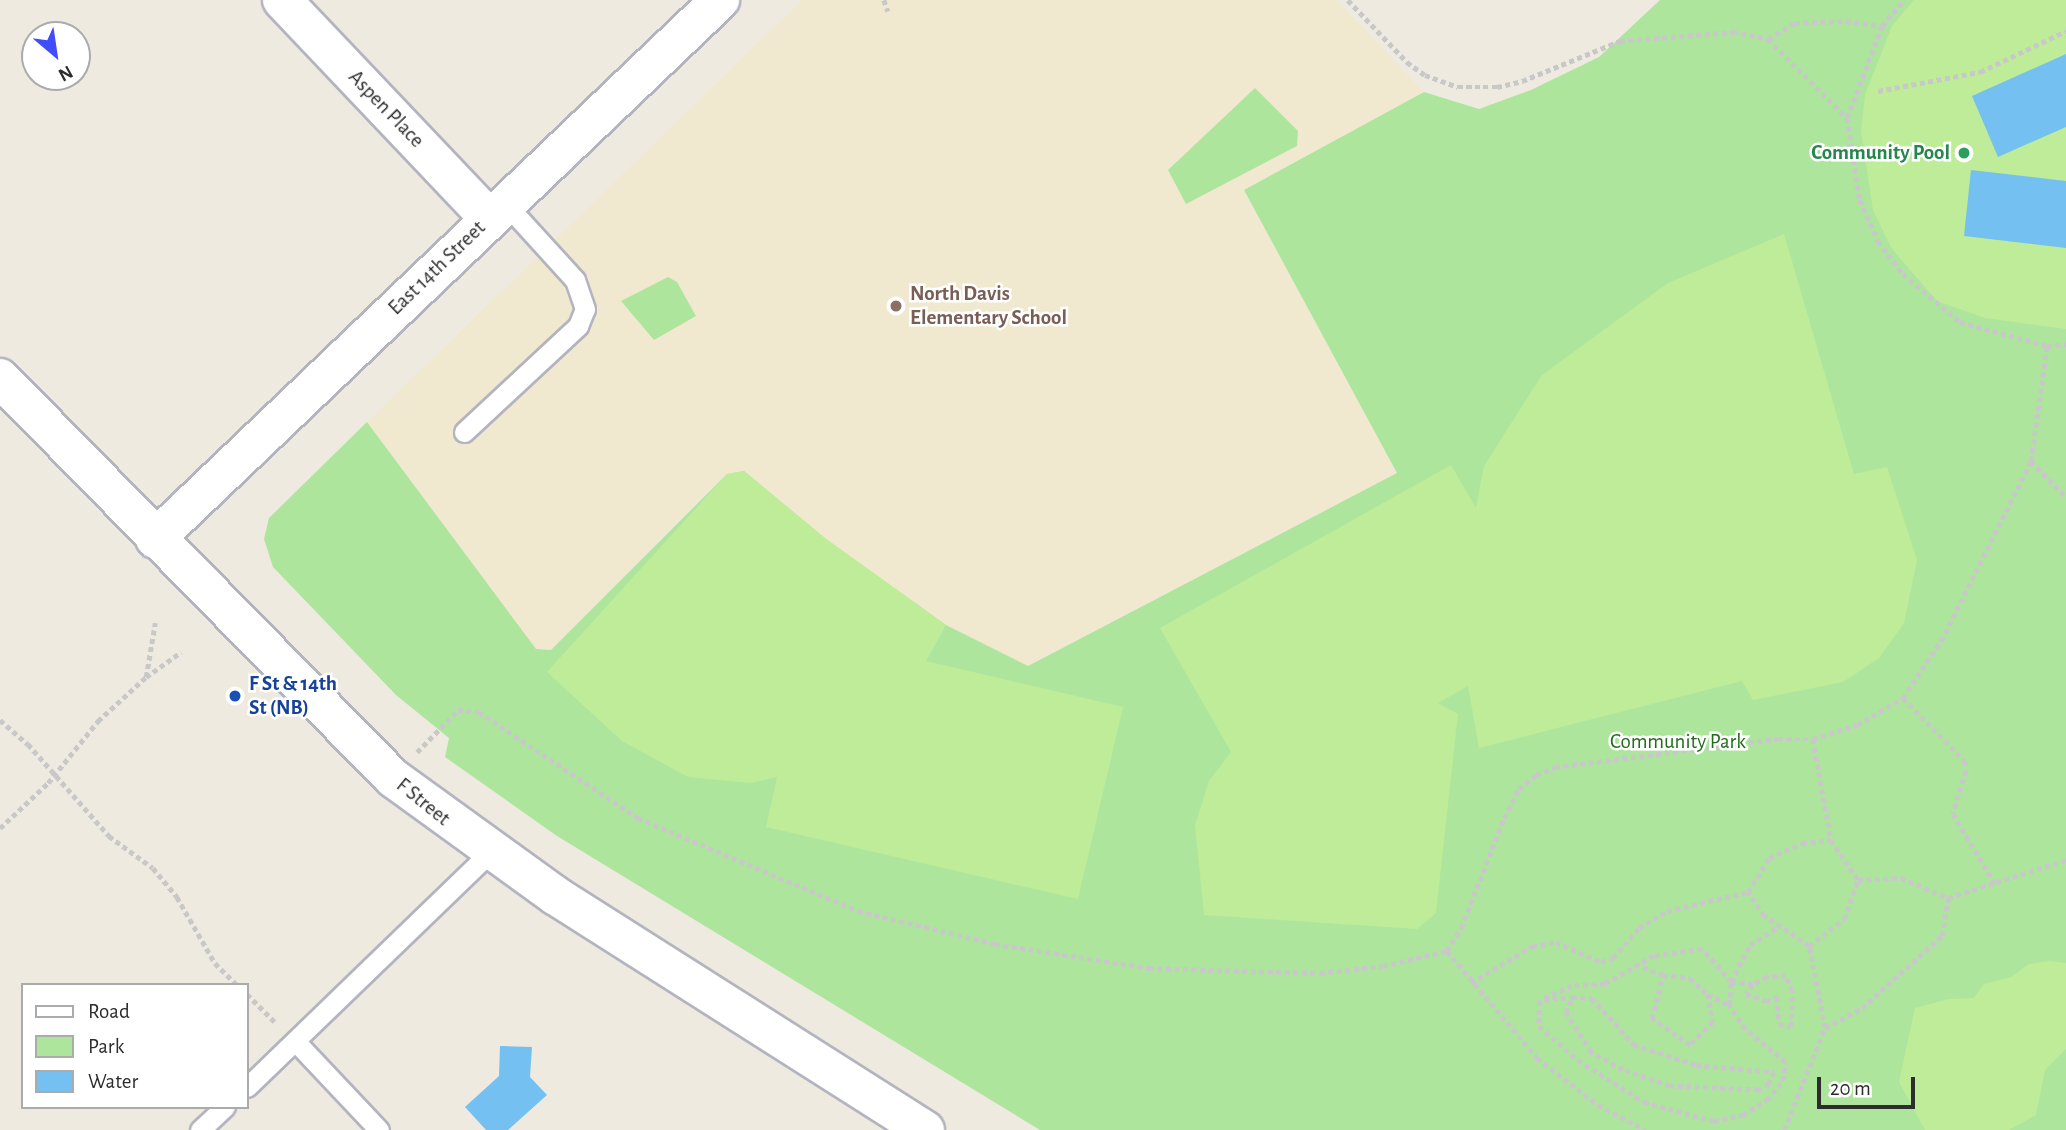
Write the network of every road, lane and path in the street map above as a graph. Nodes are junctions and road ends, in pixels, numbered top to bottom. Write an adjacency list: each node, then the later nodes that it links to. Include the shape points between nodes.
1 (282, 0): 12 (street, Aspen Place)
2 (720, 0): 12 (street, East 14th Street)
3 (884, 0): 6 (path)
4 (1348, 0): 9 (path, via 1407,62 1425,75 1458,87 1497,87 1522,80 1620,41 1733,32)
5 (1904, 0): 7 (path)
6 (888, 10)
7 (1882, 26): 9 (path, via 1846,21 1795,23); 11 (path)
8 (2066, 32): 10 (path, via 1980,72)
9 (1768, 39): 11 (path)
10 (1878, 91)
11 (1847, 118): 14 (path, via 1860,200 1878,241 1903,274 1959,322)
12 (497, 210): 16 (lane, via 575,279 585,309 578,326); 19 (street, East 14th Street)
13 (2066, 344): 14 (path)
14 (2047, 346): 17 (path)
15 (0, 378): 19 (street, F Street)
16 (464, 432)
17 (2032, 461): 18 (path); 23 (path, via 1941,641)
18 (2066, 497)
19 (155, 539): 27 (street, F Street)
20 (155, 623): 22 (path)
21 (181, 652): 22 (path)
22 (146, 677): 26 (path, via 98,721)
23 (1903, 698): 25 (path, via 1857,725); 33 (path, via 1965,761 1953,814)
24 (0, 720): 26 (path, via 28,744)
25 (1813, 739): 29 (path); 38 (path, via 1778,739 1555,767 1536,775 1519,789 1509,808 1461,928)
26 (52, 776): 28 (path); 42 (path, via 109,836 153,868 177,897 215,963)
27 (393, 778): 30 (street, F Street); 38 (path, via 458,710 479,712 638,818 858,911 995,944 1149,968 1320,973 1383,966)
28 (0, 828)
29 (1831, 840): 32 (path); 34 (path, via 1802,843 1769,858)
30 (490, 852): 51 (lane); 56 (street, F Street)
31 (2066, 860): 33 (path)
32 (1858, 880): 35 (path, via 1901,878); 37 (path, via 1844,919)
33 (1996, 885): 35 (path)
34 (1748, 892): 36 (path, via 1764,916); 43 (path, via 1667,911 1639,928 1613,958 1601,962 1556,942 1532,946)
35 (1948, 898): 50 (path, via 1942,936 1863,1008)
36 (1779, 926): 37 (path); 41 (path, via 1750,945)
37 (1808, 946): 50 (path)
38 (1447, 951): 43 (path)
39 (1634, 964): 40 (path); 41 (path, via 1702,949); 48 (path, via 1605,984 1572,986)
40 (1663, 975): 45 (path, via 1690,978); 45 (path, via 1653,1019 1690,1045 1713,1022)
41 (1731, 982): 44 (path); 49 (path)
42 (235, 983)
43 (1471, 983): 57 (path, via 1555,1073 1598,1105)
44 (1753, 985): 44 (path, via 1767,977 1786,976 1792,991 1791,1027 1779,1024 1777,997 1766,1002 1746,994)
45 (1708, 994): 49 (path)
46 (248, 995): 51 (path)
47 (1573, 997): 47 (path, via 1592,998 1634,1045 1696,1065 1774,1072 1769,1084 1759,1090 1670,1086 1623,1070 1591,1052 1566,1013); 48 (path)
48 (1540, 1001): 49 (path, via 1539,1026 1578,1060 1644,1102 1714,1121 1743,1115 1767,1100 1783,1081 1785,1062 1745,1029)
49 (1729, 1004)
50 (1825, 1028): 58 (path)
51 (296, 1042): 52 (lane); 55 (lane)
52 (248, 1086)
53 (223, 1109): 54 (lane)
54 (200, 1130)
55 (379, 1130)
56 (925, 1130)
57 (1646, 1130)
58 (1784, 1130)

